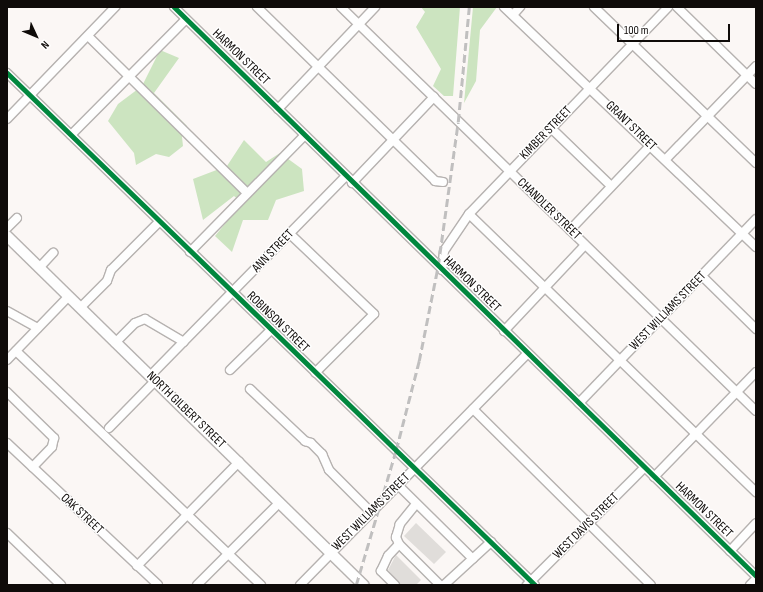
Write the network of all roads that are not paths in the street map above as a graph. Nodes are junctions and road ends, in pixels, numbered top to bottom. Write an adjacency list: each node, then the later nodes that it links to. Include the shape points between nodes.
1 (114, 7): 14 (street)
2 (174, 7): 12 (street, HARMON STREET)
3 (258, 7): 17 (street)
4 (341, 7): 13 (street, CHANDLER STREET)
5 (375, 7): 13 (street)
6 (504, 7): 11 (street, GRANT STREET)
7 (520, 7): 11 (street)
8 (594, 7): 15 (street)
9 (668, 7): 15 (street, KIMBER STREET)
10 (677, 7): 19 (street)
11 (513, 15): 22 (street, GRANT STREET)
12 (186, 19): 20 (street); 25 (street, HARMON STREET)
13 (358, 24): 17 (street); 24 (street, CHANDLER STREET)
14 (88, 36): 20 (street); 23 (street)
15 (632, 45): 22 (street, KIMBER STREET); 26 (street)
16 (756, 66): 19 (street)
17 (318, 67): 25 (street); 31 (street)
18 (7, 73): 23 (street, ROBINSON STREET)
19 (747, 75): 21 (street); 26 (street)
20 (129, 77): 29 (street); 40 (street)
21 (756, 84)
22 (591, 87): 28 (street, KIMBER STREET); 32 (street, GRANT STREET)
23 (30, 95): 27 (street); 29 (street, ROBINSON STREET)
24 (434, 97): 31 (street); 35 (street, CHANDLER STREET)
25 (278, 109): 30 (street, HARMON STREET)
26 (707, 116): 33 (street); 34 (street)
27 (7, 119)
28 (551, 128): 35 (street, KIMBER STREET); 39 (street)
29 (71, 135): 44 (street, ROBINSON STREET)
30 (305, 135): 36 (street, HARMON STREET); 40 (street)
31 (393, 140): 37 (street, via 435,181); 38 (street)
32 (651, 145): 33 (street, GRANT STREET); 39 (street)
33 (666, 159): 48 (street, GRANT STREET)
34 (756, 163)
35 (510, 171): 41 (street, KIMBER STREET); 46 (street, CHANDLER STREET)
36 (346, 176): 38 (street, HARMON STREET); 47 (street, ANN STREET)
37 (444, 182)
38 (352, 183): 55 (street, HARMON STREET)
39 (611, 186): 46 (street)
40 (247, 193): 52 (street)
41 (469, 214): 55 (street, KIMBER STREET, via 444,251); 57 (street)
42 (17, 218): 45 (street)
43 (756, 219): 48 (street, WEST WILLIAMS STREET)
44 (159, 222): 52 (street, ROBINSON STREET); 60 (street, via 112,270 107,281)
45 (7, 228)
46 (570, 230): 50 (street, CHANDLER STREET)
47 (290, 234): 58 (street, ANN STREET); 75 (street, via 374,314)
48 (742, 234): 51 (street, GRANT STREET); 56 (street, WEST WILLIAMS STREET)
49 (7, 236): 54 (main road, NORTH GILBERT STREET)
50 (585, 245): 57 (street); 62 (street, CHANDLER STREET)
51 (756, 247)
52 (190, 252): 58 (street, ROBINSON STREET)
53 (52, 254): 54 (street)
54 (39, 268): 59 (main road, NORTH GILBERT STREET)
55 (442, 270): 66 (street, HARMON STREET)
56 (702, 276): 62 (street, WEST WILLIAMS STREET); 64 (street)
57 (545, 287): 66 (street); 72 (street)
58 (232, 293): 65 (street, ROBINSON STREET); 68 (street, ANN STREET)
59 (68, 297): 60 (main road, NORTH GILBERT STREET); 63 (street)
60 (80, 308): 67 (main road, NORTH GILBERT STREET)
61 (7, 311): 63 (street)
62 (661, 318): 72 (street, WEST WILLIAMS STREET); 79 (street, CHANDLER STREET)
63 (38, 328): 69 (street)
64 (756, 329)
65 (271, 330): 73 (street); 75 (street, ROBINSON STREET)
66 (504, 331): 70 (street, HARMON STREET)
67 (115, 342): 68 (street, via 135,323 146,319); 76 (main road, NORTH GILBERT STREET)
68 (184, 342): 76 (street, ANN STREET)
69 (16, 351): 71 (street); 96 (street)
70 (527, 354): 80 (street, HARMON STREET); 81 (street, WEST WILLIAMS STREET)
71 (7, 360)
72 (621, 360): 80 (street, WEST WILLIAMS STREET); 84 (street)
73 (230, 370)
74 (756, 372): 79 (street)
75 (315, 373): 89 (street, ROBINSON STREET)
76 (153, 378): 83 (street, ANN STREET); 86 (main road, NORTH GILBERT STREET)
77 (250, 389): 95 (street, via 322,454 329,470)
78 (7, 392): 87 (street, via 54,438 52,447)
79 (737, 392): 82 (street, CHANDLER STREET); 84 (street)
80 (579, 403): 88 (street, HARMON STREET)
81 (473, 409): 89 (street, WEST WILLIAMS STREET); 98 (street)
82 (756, 411)
83 (109, 428)
84 (697, 433): 90 (street); 92 (street)
85 (7, 443): 87 (street, OAK STREET)
86 (239, 462): 93 (main road, NORTH GILBERT STREET); 96 (street)
87 (33, 467): 106 (street, OAK STREET)
88 (644, 468): 90 (street, HARMON STREET); 98 (street, WEST DAVIS STREET)
89 (415, 469): 91 (street, WEST WILLIAMS STREET); 100 (street, ROBINSON STREET)
90 (654, 477): 102 (street, HARMON STREET)
91 (398, 485): 94 (street); 95 (street, WEST WILLIAMS STREET)
92 (756, 492)
93 (280, 502): 103 (street); 104 (main road, NORTH GILBERT STREET)
94 (416, 504): 101 (street, via 400,524 396,537); 105 (street)
95 (371, 512): 104 (street, WEST WILLIAMS STREET)
96 (188, 516): 103 (street); 106 (street)
97 (756, 523): 102 (street)
98 (588, 524): 110 (street, WEST DAVIS STREET); 121 (street)
99 (7, 533): 111 (street)
100 (491, 542): 105 (street); 110 (street, ROBINSON STREET)
101 (399, 544): 117 (street, via 388,556 381,570); 118 (street)
102 (730, 550): 107 (street, HARMON STREET)
103 (228, 553): 113 (street); 114 (street)
104 (331, 553): 115 (street, WEST WILLIAMS STREET); 116 (main road, NORTH GILBERT STREET)
105 (472, 559): 108 (street)
106 (137, 566): 112 (street, OAK STREET)
107 (756, 576)
108 (451, 579): 119 (street); 120 (street)
109 (756, 579): 122 (street)
110 (531, 584)
111 (61, 585)
112 (158, 585)
113 (197, 585)
114 (261, 585)
115 (300, 585)
116 (364, 585)
117 (395, 585)
118 (440, 585)
119 (444, 585)
120 (457, 585)
121 (651, 585)
122 (750, 585)

